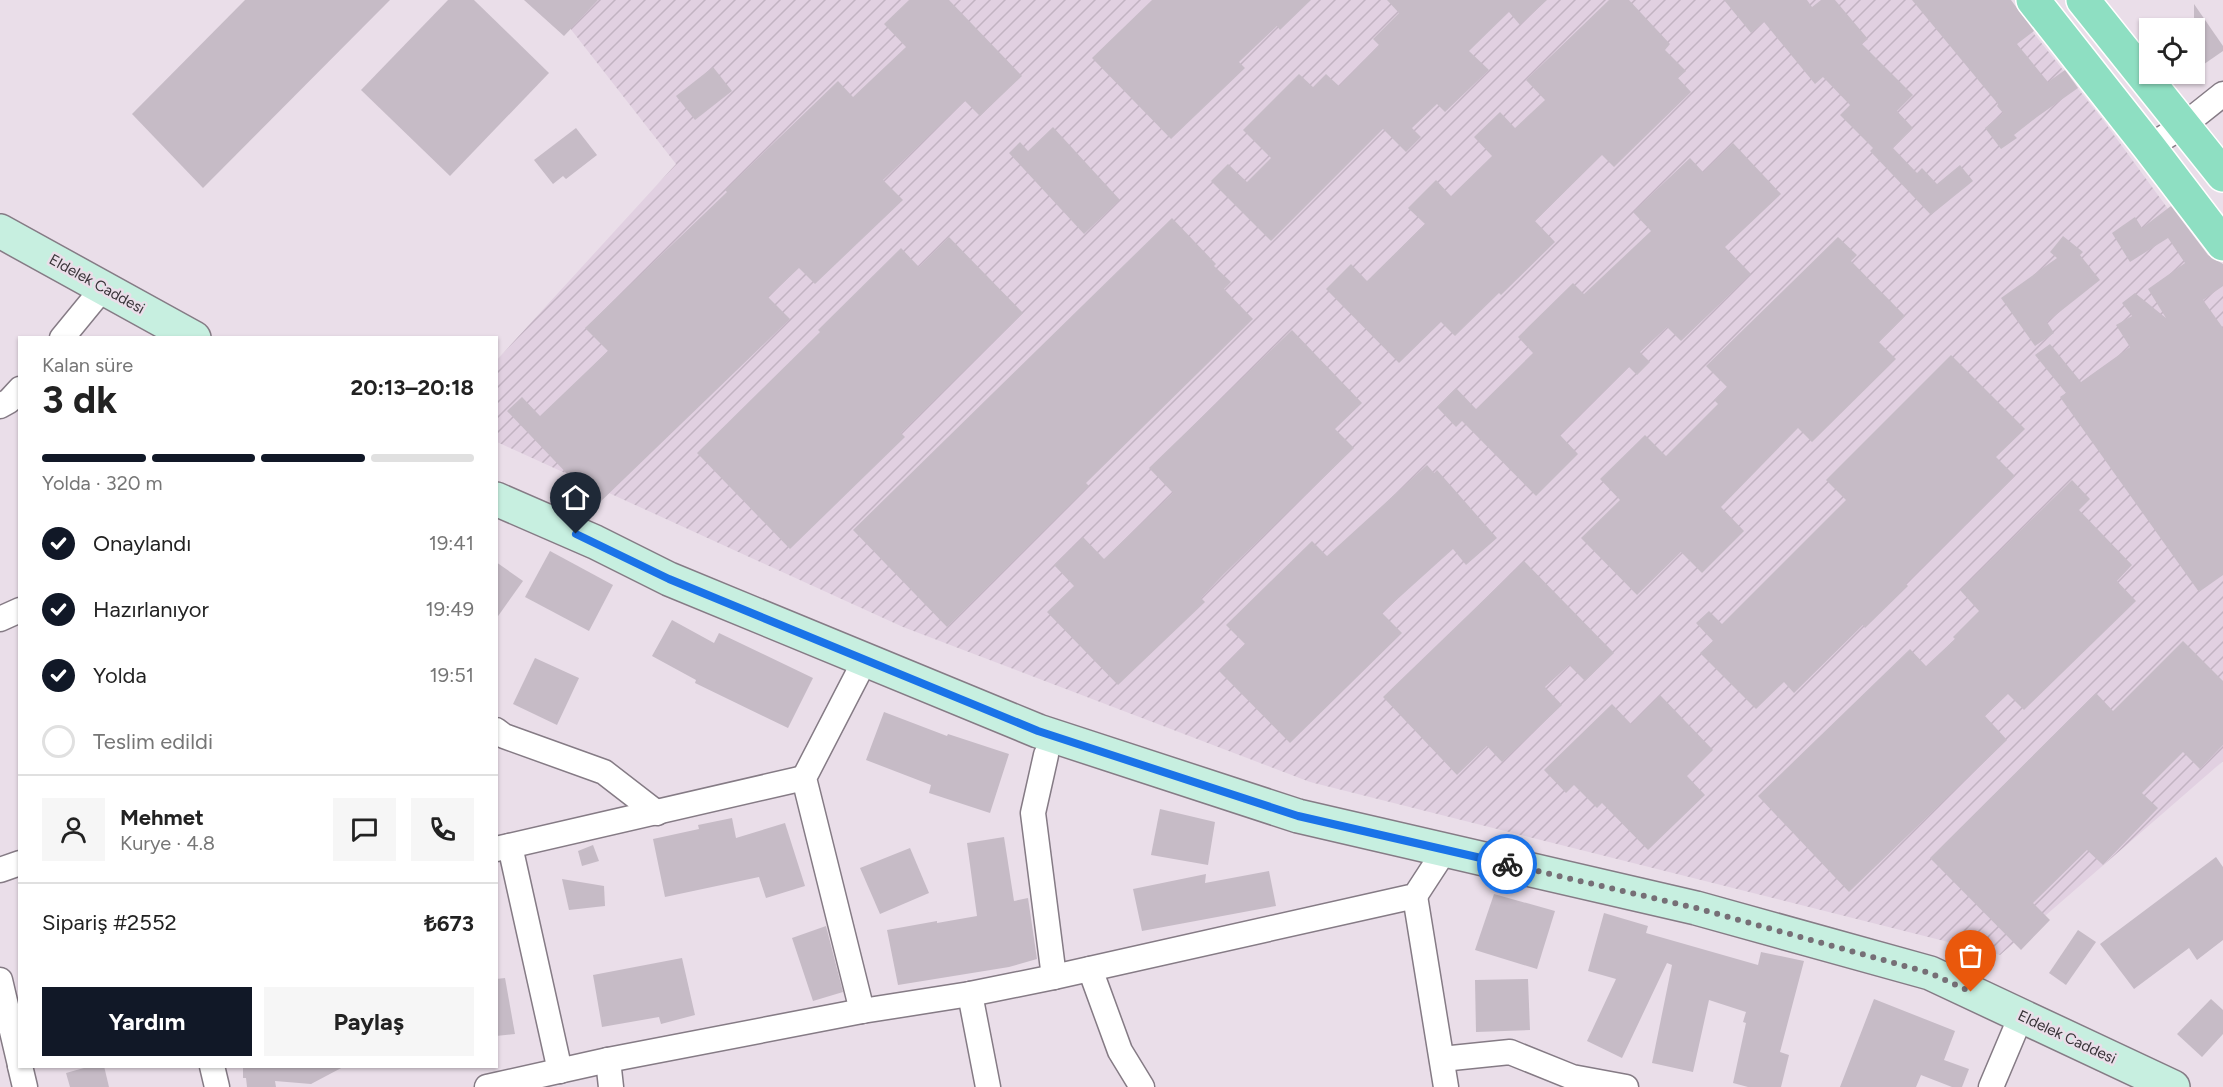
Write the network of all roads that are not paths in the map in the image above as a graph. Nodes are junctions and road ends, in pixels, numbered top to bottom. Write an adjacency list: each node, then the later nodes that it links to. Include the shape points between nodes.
1 (2033, 0): 5 (main road)
2 (2083, 0): 4 (main road)
3 (2223, 94): 4 (street)
4 (2184, 125): 5 (street); 6 (main road)
5 (2149, 147): 8 (main road)
6 (2223, 175)
7 (0, 231): 9 (street, Eldelek Caddesi)
8 (2223, 244)
9 (103, 288): 10 (street); 11 (street, Eldelek Caddesi)
10 (64, 336)
11 (190, 336)
12 (18, 391): 13 (street)
13 (0, 406)
14 (498, 500): 17 (street, Eldelek Caddesi, via 669,579)
15 (18, 611): 16 (street)
16 (0, 619)
17 (865, 660): 20 (street); 23 (street, Eldelek Caddesi, via 1049,734 1298,816)
18 (498, 732): 21 (street, via 604,772)
19 (1046, 755): 28 (street, via 1033,813)
20 (804, 778): 21 (street); 31 (street)
21 (657, 813): 22 (street)
22 (503, 848): 38 (street)
23 (1445, 850): 26 (street); 32 (street, Eldelek Caddesi, via 1696,908 1930,973)
24 (18, 864): 25 (street)
25 (0, 870)
26 (1415, 896): 27 (street); 34 (street)
27 (1089, 969): 28 (street); 46 (street, via 1120,1052)
28 (1054, 977): 30 (street)
29 (0, 980): 33 (street)
30 (970, 994): 31 (street); 45 (street)
31 (862, 1011): 35 (street)
32 (2021, 1016): 40 (street, Eldelek Caddesi); 49 (street)
33 (18, 1057)
34 (1442, 1059): 39 (street, via 1510,1052); 47 (street)
35 (608, 1060): 38 (street); 44 (street)
36 (20, 1068): 41 (street)
37 (212, 1068): 42 (street)
38 (560, 1071): 43 (street)
39 (1573, 1082): 48 (street)
40 (2162, 1085)
41 (25, 1087)
42 (217, 1087)
43 (487, 1087)
44 (611, 1087)
45 (988, 1087)
46 (1142, 1087)
47 (1446, 1087)
48 (1626, 1087)
49 (1991, 1087)

